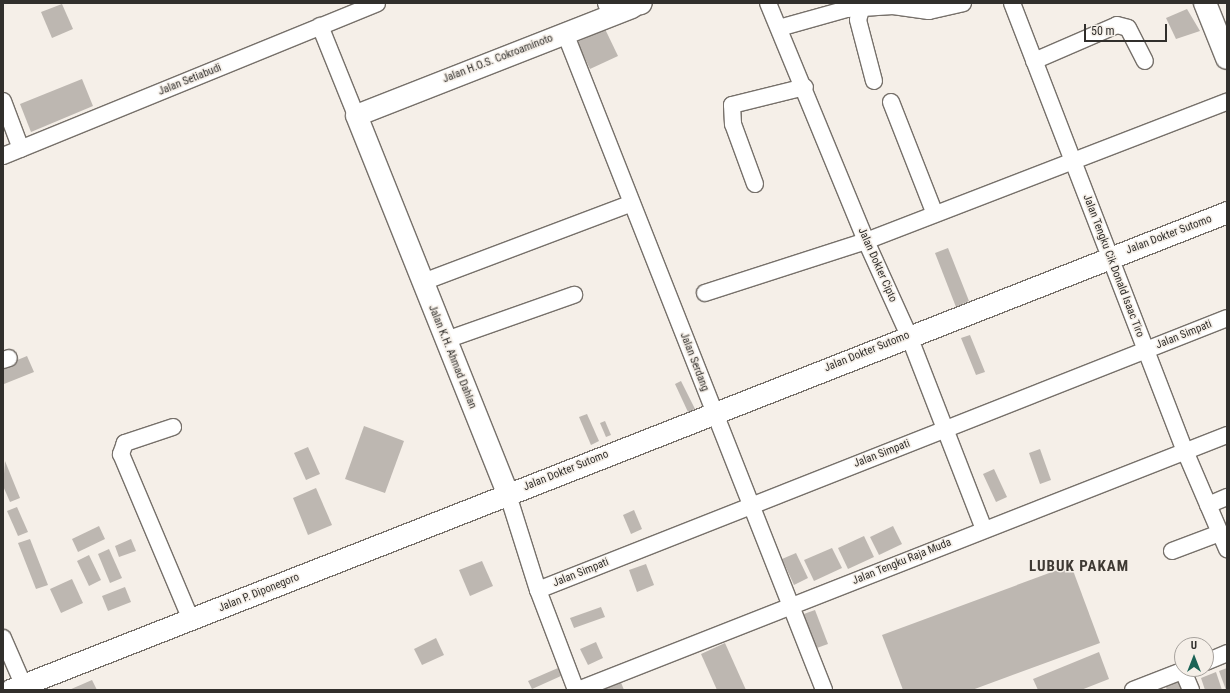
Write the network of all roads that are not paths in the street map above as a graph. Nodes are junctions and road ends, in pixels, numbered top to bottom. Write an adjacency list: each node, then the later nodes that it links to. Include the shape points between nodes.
1 (377, 3): 10 (street, Jalan Setiabudi)
2 (596, 3): 12 (main road, via 589,21)
3 (609, 3): 8 (highway)
4 (768, 3): 11 (street, Jalan Dokter Cipto)
5 (962, 3): 9 (street, via 929,12 894,6)
6 (1012, 3): 15 (street, Jalan Tengku Cik Donald Isaac Tiro)
7 (1205, 3): 13 (highway)
8 (636, 5): 12 (main road, Jalan H.O.S. Cokroaminoto)
9 (861, 10): 11 (street, via 829,12); 17 (street, via 858,20)
10 (320, 26): 22 (street, Jalan K.H. Ahmad Dahlan); 23 (street, Jalan Setiabudi)
11 (779, 28): 18 (street, Jalan Dokter Cipto)
12 (573, 30): 22 (main road, Jalan H.O.S. Cokroaminoto); 27 (street, Jalan Serdang)
13 (1222, 34): 14 (highway)
14 (1227, 58)
15 (1034, 61): 16 (street, via 1117,25 1128,28); 25 (street, Jalan Tengku Cik Donald Isaac Tiro)
16 (1145, 61)
17 (874, 81)
18 (805, 87): 26 (street, via 732,105 734,124); 30 (street, Jalan Dokter Cipto)
19 (3, 101): 23 (street)
20 (891, 102): 29 (street)
21 (1227, 102): 25 (street)
22 (356, 115): 32 (main road, Jalan K.H. Ahmad Dahlan)
23 (21, 149): 24 (street, Jalan Setiabudi)
24 (3, 156)
25 (1073, 162): 29 (street); 31 (street, Jalan Tengku Cik Donald Isaac Tiro)
26 (755, 184)
27 (632, 203): 32 (street); 39 (street, Jalan Serdang)
28 (1227, 212): 31 (main road, Jalan Dokter Sutomo)
29 (935, 214): 30 (street)
30 (866, 241): 33 (street); 36 (street, Jalan Dokter Cipto)
31 (1112, 256): 36 (main road, Jalan Dokter Sutomo); 38 (street, Jalan Tengku Cik Donald Isaac Tiro)
32 (423, 282): 37 (main road, Jalan K.H. Ahmad Dahlan)
33 (705, 293)
34 (574, 295): 37 (street)
35 (1227, 318): 38 (street, Jalan Simpati)
36 (909, 336): 39 (main road, Jalan Dokter Sutomo); 41 (street, Jalan Dokter Cipto)
37 (446, 340): 44 (main road, Jalan K.H. Ahmad Dahlan)
38 (1146, 350): 41 (street, Jalan Simpati); 43 (street, Jalan Tengku Cik Donald Isaac Tiro)
39 (714, 413): 44 (main road, Jalan Dokter Sutomo); 46 (street, Jalan Serdang)
40 (173, 428): 54 (street, via 125,443 121,454)
41 (943, 430): 46 (street, Jalan Simpati); 48 (street, Jalan Dokter Cipto)
42 (1227, 435): 43 (street, Jalan Tengku Raja Muda)
43 (1185, 451): 47 (street, Jalan Tengku Cik Donald Isaac Tiro); 48 (street, Jalan Tengku Raja Muda)
44 (508, 495): 52 (street, Jalan K.H. Ahmad Dahlan); 54 (main road, Jalan P. Diponegoro)
45 (1227, 496): 47 (street)
46 (750, 505): 52 (street, Jalan Simpati); 53 (street, Jalan Serdang)
47 (1208, 505): 49 (street, Jalan Tengku Cik Donald Isaac Tiro)
48 (984, 529): 53 (street, Jalan Tengku Raja Muda)
49 (1220, 532): 50 (street, Jalan Tengku Cik Donald Isaac Tiro); 51 (street)
50 (1227, 549)
51 (1172, 551)
52 (538, 590): 61 (street, Jalan K.H. Ahmad Dahlan)
53 (791, 606): 61 (street, Jalan Tengku Raja Muda); 62 (street, Jalan Serdang)
54 (191, 620): 60 (main road, Jalan P. Diponegoro)
55 (3, 638): 60 (street)
56 (1227, 654): 57 (street)
57 (1214, 659)
58 (1174, 674): 63 (street)
59 (1187, 677): 64 (street)
60 (16, 687)
61 (577, 690)
62 (824, 690)
63 (1134, 690)
64 (1191, 690)

